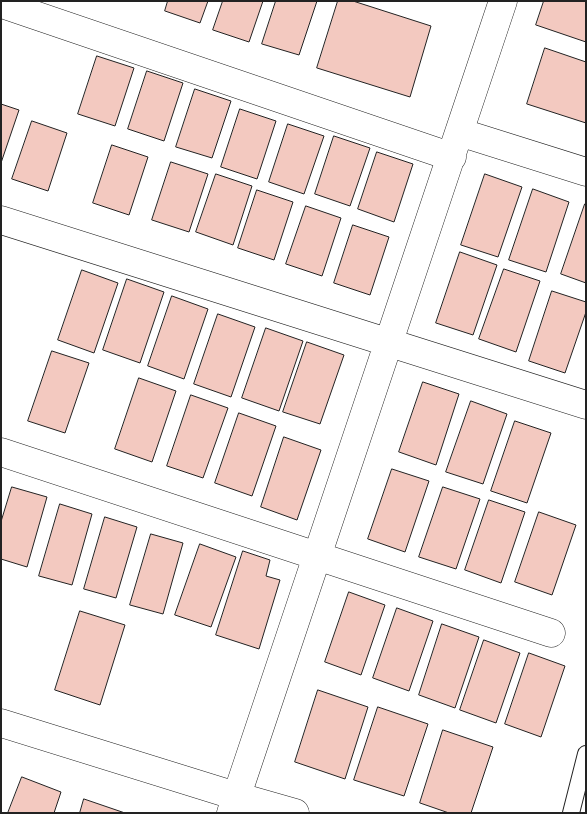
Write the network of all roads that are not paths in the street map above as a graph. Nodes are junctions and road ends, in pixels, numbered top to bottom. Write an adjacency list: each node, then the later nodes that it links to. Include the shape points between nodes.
1 (504, 1): 3 (street)
2 (8, 6): 3 (street)
3 (456, 144): 4 (street); 6 (street)
4 (586, 172)
5 (1, 220): 6 (street)
6 (389, 343): 7 (street); 9 (street)
7 (586, 405)
8 (1, 452): 9 (street)
9 (317, 556): 10 (street); 13 (street)
10 (550, 633)
11 (1, 723): 13 (street)
12 (586, 754): 14 (lane)
13 (234, 804): 15 (street)
14 (577, 809)
15 (295, 813)

